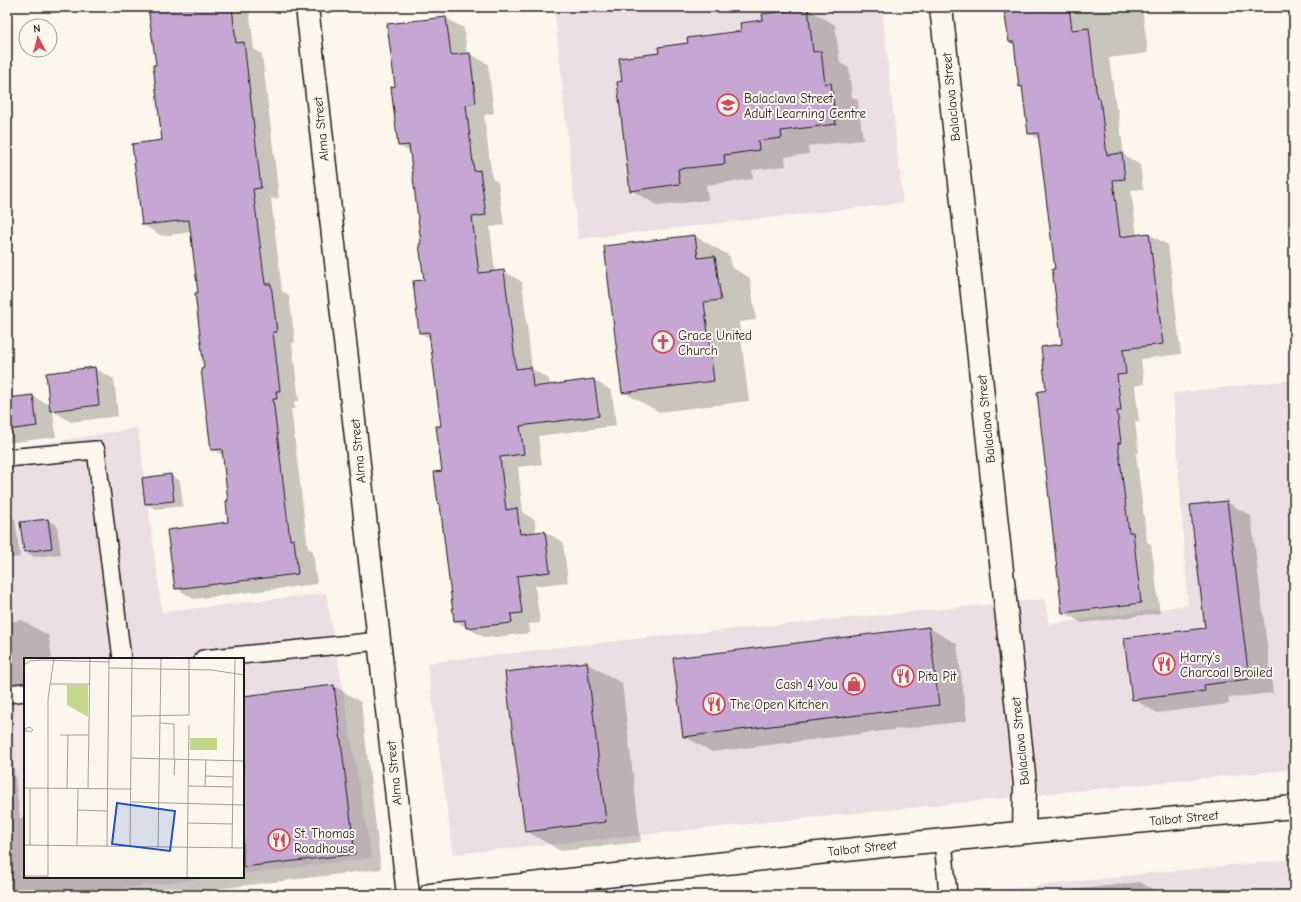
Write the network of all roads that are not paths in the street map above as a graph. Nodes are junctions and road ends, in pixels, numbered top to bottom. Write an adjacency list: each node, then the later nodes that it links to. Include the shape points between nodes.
1 (307, 7): 4 (street, Alma Street)
2 (941, 7): 10 (street, Balaclava Street, via 1025,784)
3 (7, 458): 5 (lane, via 96,450)
4 (379, 641): 6 (lane); 13 (street, Alma Street)
5 (122, 658)
6 (213, 658)
7 (24, 692): 8 (lane)
8 (7, 694)
9 (1294, 807): 10 (street, Talbot Street)
10 (1024, 832): 11 (street, Talbot Street)
11 (943, 840): 12 (street, Talbot Street); 15 (lane)
12 (506, 891): 14 (street, Talbot Street)
13 (408, 895)
14 (430, 895)
15 (948, 895)

